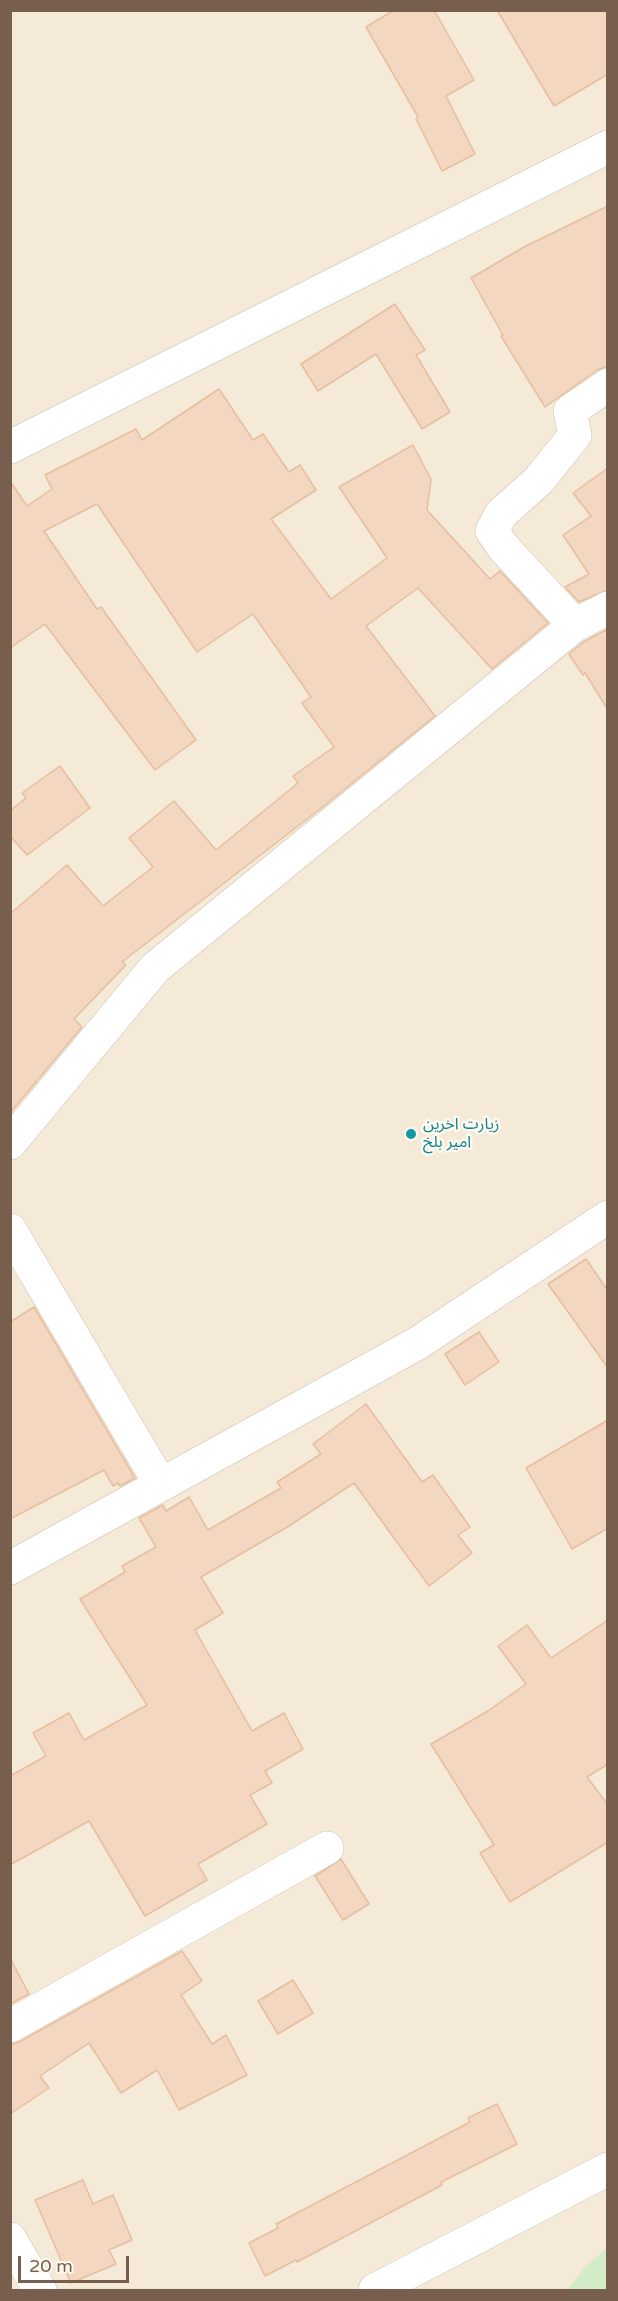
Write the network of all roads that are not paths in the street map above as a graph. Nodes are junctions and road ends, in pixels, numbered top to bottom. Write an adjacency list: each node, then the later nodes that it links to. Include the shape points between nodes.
1 (608, 147): 3 (street)
2 (608, 385): 5 (street, via 570,411 575,435 539,480 501,514 492,531)
3 (10, 447)
4 (608, 608): 5 (street)
5 (575, 625): 6 (street, via 155,968)
6 (10, 1143)
7 (608, 1218): 9 (street, via 418,1343)
8 (10, 1230): 9 (street)
9 (161, 1485): 10 (street)
10 (10, 1568)
11 (327, 1848): 12 (street)
12 (10, 2026)
13 (608, 2169): 16 (street)
14 (10, 2239): 15 (street)
15 (40, 2290)
16 (375, 2290)

